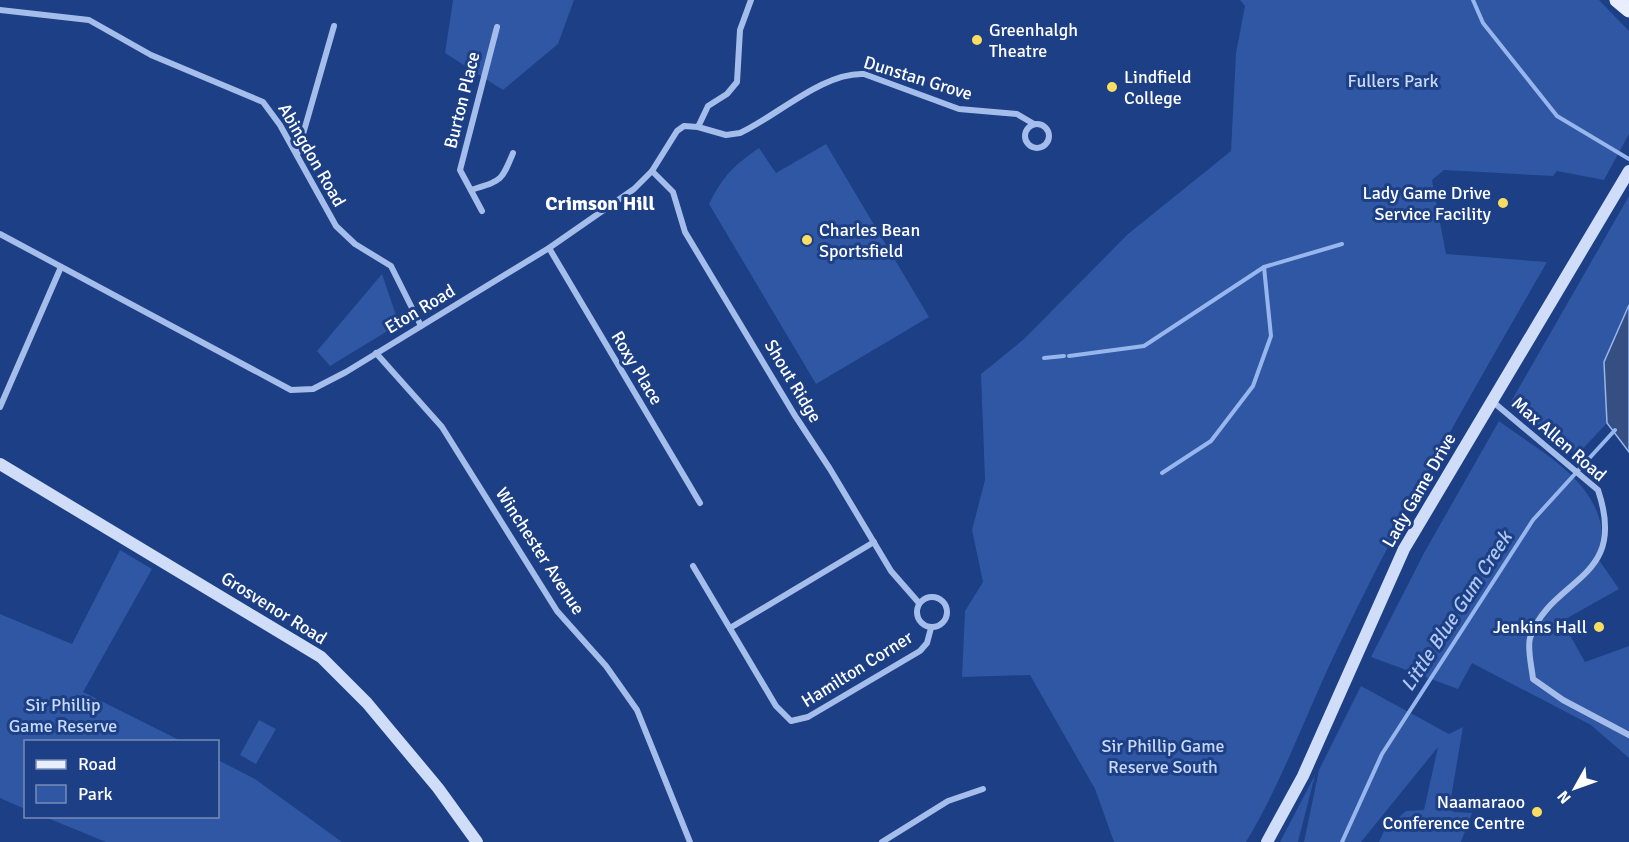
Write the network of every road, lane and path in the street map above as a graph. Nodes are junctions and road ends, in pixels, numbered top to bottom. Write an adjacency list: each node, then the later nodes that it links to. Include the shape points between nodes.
1 (751, 0): 8 (street, via 740,30 737,82 708,106)
2 (1617, 0): 4 (main road)
3 (0, 10): 10 (street, Abingdon Road, via 89,21 151,56 251,95 273,112)
4 (1629, 10)
5 (334, 26): 10 (street)
6 (497, 27): 13 (street, Burton Place, via 460,170)
7 (1034, 124): 8 (street, Dunstan Grove, via 1017,114 959,109 854,73 828,82 740,133 726,135)
8 (698, 127): 11 (street, Eton Road, via 684,126 677,131)
9 (513, 153): 13 (street, via 506,175)
10 (297, 155): 18 (street, Abingdon Road, via 345,237 391,266)
11 (652, 171): 16 (street, Eton Road, via 619,201); 24 (street, Shout Ridge, via 673,192 687,236)
12 (1629, 171): 20 (main road, Lady Game Drive)
13 (471, 190): 14 (street, Burton Place)
14 (482, 211)
15 (0, 234): 17 (street, Eton Road)
16 (549, 248): 18 (street, Eton Road); 23 (street, Roxy Place)
17 (61, 267): 19 (street, Eton Road, via 291,390 306,391 324,384); 21 (street)
18 (421, 326): 19 (street, Eton Road)
19 (376, 353): 32 (street, Winchester Avenue, via 442,427 557,610 606,666 637,710)
20 (1491, 401): 29 (street, Max Allen Road, via 1584,477 1598,490 1608,508 1612,537 1605,562 1537,622 1529,641 1533,679 1563,700); 34 (main road, Lady Game Drive, via 1404,549 1303,776)
21 (0, 407)
22 (0, 464): 31 (main road, Grosvenor Road, via 321,657 367,703)
23 (700, 503)
24 (874, 542): 26 (street, Shout Ridge, via 891,571); 27 (street)
25 (693, 566): 27 (street, Hamilton Corner)
26 (919, 603): 28 (street, via 918,620); 28 (street, via 935,597 946,607 944,621)
27 (730, 628): 28 (street, Hamilton Corner, via 780,712 797,722 920,651)
28 (931, 628)
29 (1629, 735)
30 (983, 789): 33 (street, via 948,801)
31 (477, 842)
32 (690, 842)
33 (882, 842)
34 (1267, 842)

